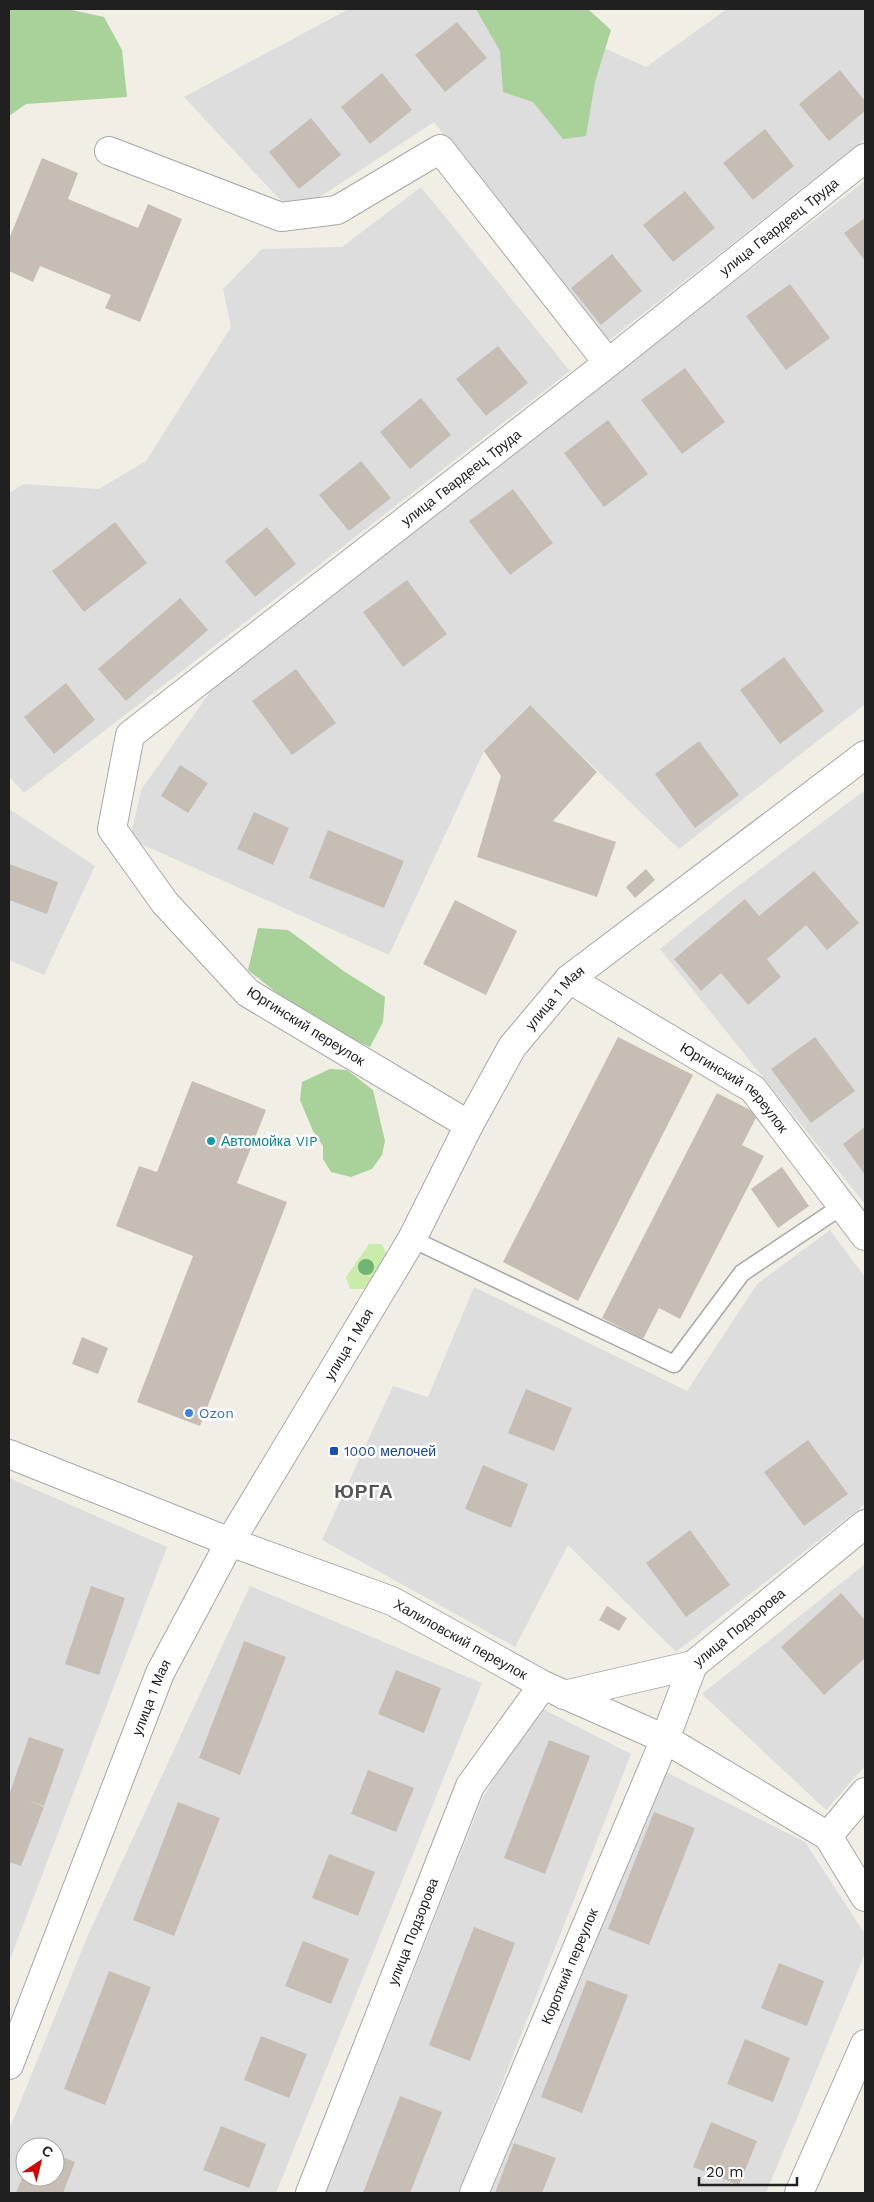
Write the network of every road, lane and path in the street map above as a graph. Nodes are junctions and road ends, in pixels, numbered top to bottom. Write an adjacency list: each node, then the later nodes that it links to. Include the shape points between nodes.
1 (110, 151): 3 (street, via 282,217 337,210 440,149)
2 (865, 158): 3 (street, улица Гвардеец Труда)
3 (608, 362): 5 (street, улица Гвардеец Труда, via 130,735)
4 (865, 756): 6 (street, улица 1 Мая)
5 (112, 829): 7 (street, Юргинский переулок, via 165,904 248,993)
6 (569, 979): 7 (street, улица 1 Мая, via 512,1047); 8 (street, Юргинский переулок, via 753,1089)
7 (469, 1125): 10 (street, улица 1 Мая)
8 (842, 1206): 9 (street, Юргинский переулок); 10 (lane, via 742,1273 674,1364)
9 (865, 1236)
10 (412, 1239): 13 (street, улица 1 Мая)
11 (9, 1454): 13 (street, Халиловский переулок)
12 (865, 1524): 14 (street, улица Подзорова)
13 (230, 1542): 15 (street, Халиловский переулок, via 392,1601); 21 (street, улица 1 Мая, via 160,1673)
14 (693, 1665): 15 (street, улица Подзорова); 16 (street, Короткий переулок)
15 (553, 1690): 16 (street, Халиловский переулок); 22 (street, улица Подзорова, via 470,1786)
16 (665, 1739): 18 (street, Халиловский переулок); 23 (street, Короткий переулок)
17 (865, 1792): 18 (street)
18 (828, 1836): 19 (street, Халиловский переулок)
19 (865, 1897)
20 (865, 2044): 24 (street)
21 (9, 2065)
22 (310, 2193)
23 (474, 2193)
24 (799, 2193)

